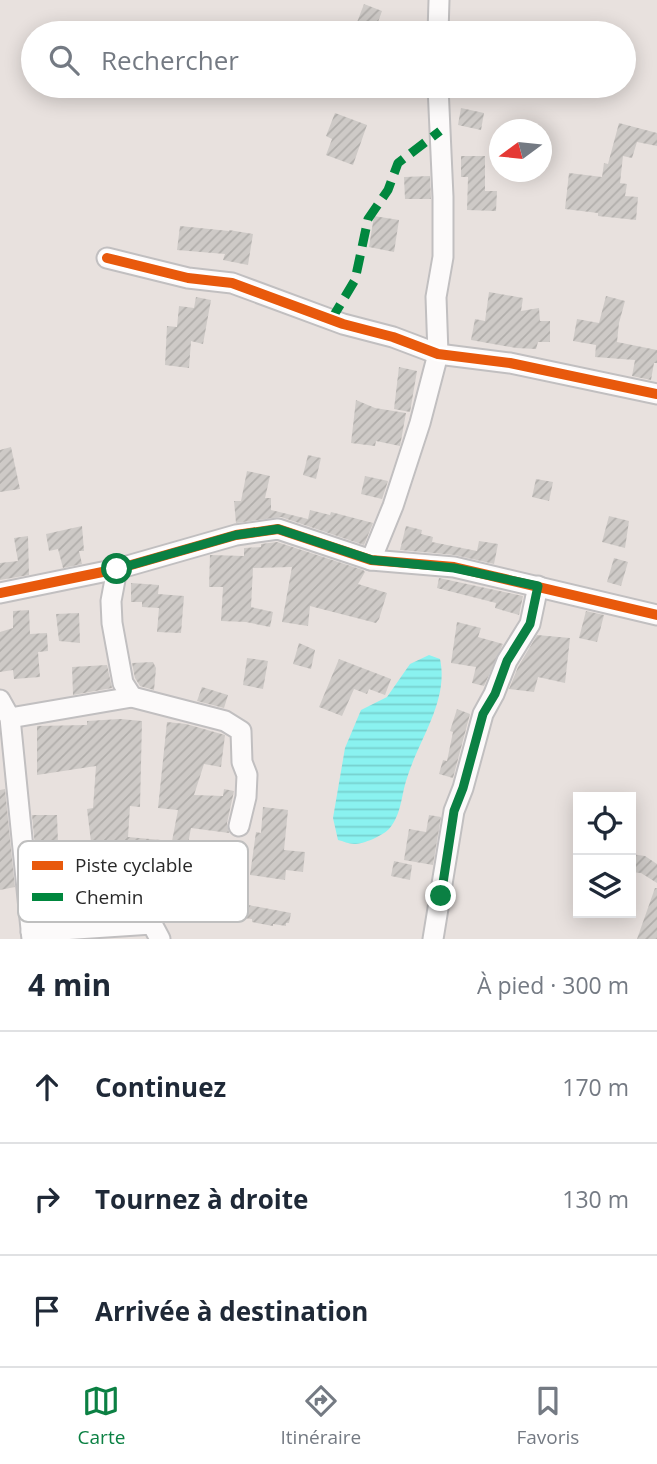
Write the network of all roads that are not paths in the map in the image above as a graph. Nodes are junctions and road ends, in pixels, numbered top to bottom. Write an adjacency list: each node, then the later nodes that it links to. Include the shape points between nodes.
1 (439, 0): 2 (street)
2 (438, 21)
3 (439, 98): 5 (street, via 443,257 436,297)
4 (107, 258): 5 (street, via 188,278 232,283)
5 (438, 354): 6 (street, via 510,363); 7 (street, via 393,506)
6 (657, 394)
7 (372, 560): 8 (street, via 278,529 236,535); 9 (street, via 454,568)
8 (117, 569): 10 (street); 12 (street, via 112,623 123,683)
9 (538, 586): 11 (street); 19 (street, via 530,624 483,714 454,811)
10 (0, 593)
11 (657, 615)
12 (132, 697): 14 (street); 15 (street, via 225,721 241,731 247,775)
13 (0, 700): 14 (street)
14 (10, 718): 16 (street)
15 (239, 826)
16 (22, 841)
17 (31, 936): 18 (street, via 152,924)
18 (160, 939)
19 (433, 939)

